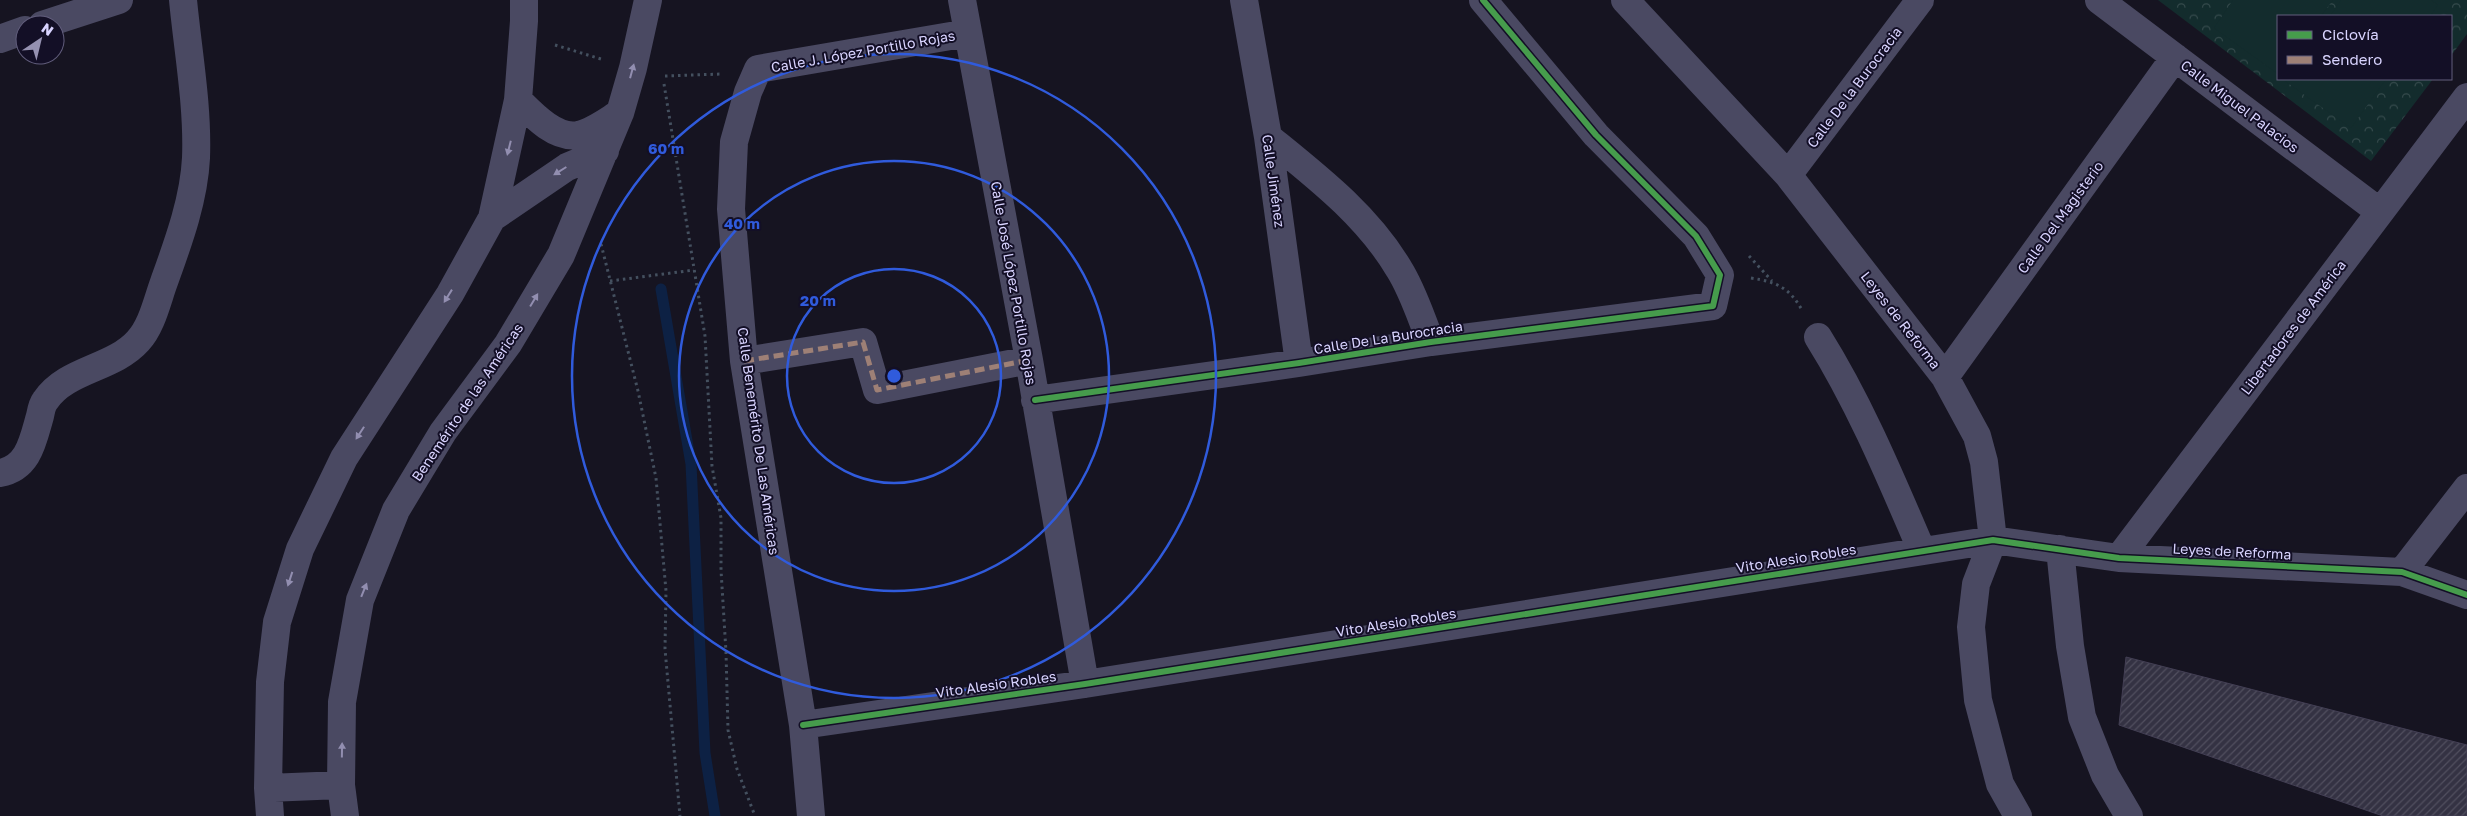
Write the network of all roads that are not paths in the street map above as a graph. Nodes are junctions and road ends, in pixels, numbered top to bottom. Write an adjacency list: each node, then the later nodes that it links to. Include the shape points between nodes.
1 (119, 0): 11 (street)
2 (183, 0): 32 (street, via 196,159 193,185 176,251 152,316 144,335 129,352 64,382 44,402 31,450 25,460)
3 (524, 0): 18 (street)
4 (648, 0): 19 (street, Benemérito de las Américas, one-way to 4)
5 (962, 0): 13 (street, Calle José López Portillo Rojas)
6 (1244, 0): 20 (street, Calle Jiménez)
7 (1483, 0): 26 (street, Calle De La Burocracia, via 1596,135 1696,236 1720,275 1713,306)
8 (1625, 0): 22 (street, Leyes de Reforma)
9 (1920, 0): 22 (street, Calle De la Burocracia)
10 (2099, 0): 15 (street, Calle Miguel Palacios)
11 (65, 18)
12 (15, 33): 14 (street)
13 (968, 33): 16 (street, Calle J. López Portillo Rojas); 27 (street, Calle José López Portillo Rojas)
14 (0, 38)
15 (2175, 57): 23 (street, Calle Miguel Palacios); 30 (street, Calle Del Magisterio)
16 (758, 69): 28 (street, Calle Benemérito De Las Américas, via 734,142 731,210)
17 (2467, 96): 23 (street, Libertadores de América)
18 (518, 100): 19 (street, via 539,122 576,135 594,129); 24 (street, one-way to 24)
19 (620, 113): 21 (street, Benemérito de las Américas)
20 (1268, 137): 26 (street, via 1343,200 1373,233 1400,269); 29 (street, Calle Jiménez)
21 (605, 151): 24 (street, one-way to 24, via 567,167); 42 (street, Benemérito de las Américas, one-way to 21, via 342,702 360,600 396,510 443,432 508,344 561,255)
22 (1788, 175): 30 (street, Leyes de Reforma)
23 (2380, 212): 37 (street, Libertadores de América)
24 (492, 218): 43 (street, one-way to 43, via 450,294 344,458 300,549 277,622 270,682)
25 (1818, 337): 36 (street, via 1892,480)
26 (1431, 342): 29 (street, Calle De La Burocracia)
27 (1029, 360): 28 (street, via 877,390 864,342); 31 (street, Calle José López Portillo Rojas)
28 (744, 361): 41 (street, Calle Benemérito De Las Américas)
29 (1299, 363): 31 (street, Calle De La Burocracia)
30 (1945, 377): 34 (street, Leyes de Reforma, via 1977,436 1984,462)
31 (1035, 400): 40 (street, Calle José López Portillo Rojas)
32 (0, 473)
33 (2467, 488): 38 (street)
34 (1993, 540): 35 (street, Leyes de Reforma); 36 (street, Vito Alesio Robles); 47 (street, via 1976,584 1971,627 1978,700 2000,784)
35 (2060, 550): 37 (street, Leyes de Reforma); 48 (street, via 2070,646 2082,717 2105,775)
36 (1922, 551): 40 (street, Vito Alesio Robles)
37 (2119, 558): 38 (street, Leyes de Reforma)
38 (2402, 572): 39 (street, Leyes de Reforma)
39 (2467, 594)
40 (1085, 684): 41 (street, Vito Alesio Robles)
41 (803, 725): 46 (street, Calle Benemérito De Las Américas)
42 (341, 784): 43 (street); 45 (street, Benemérito de las Américas)
43 (268, 788): 44 (street)
44 (270, 816)
45 (345, 816)
46 (810, 816)
47 (2018, 816)
48 (2129, 816)

